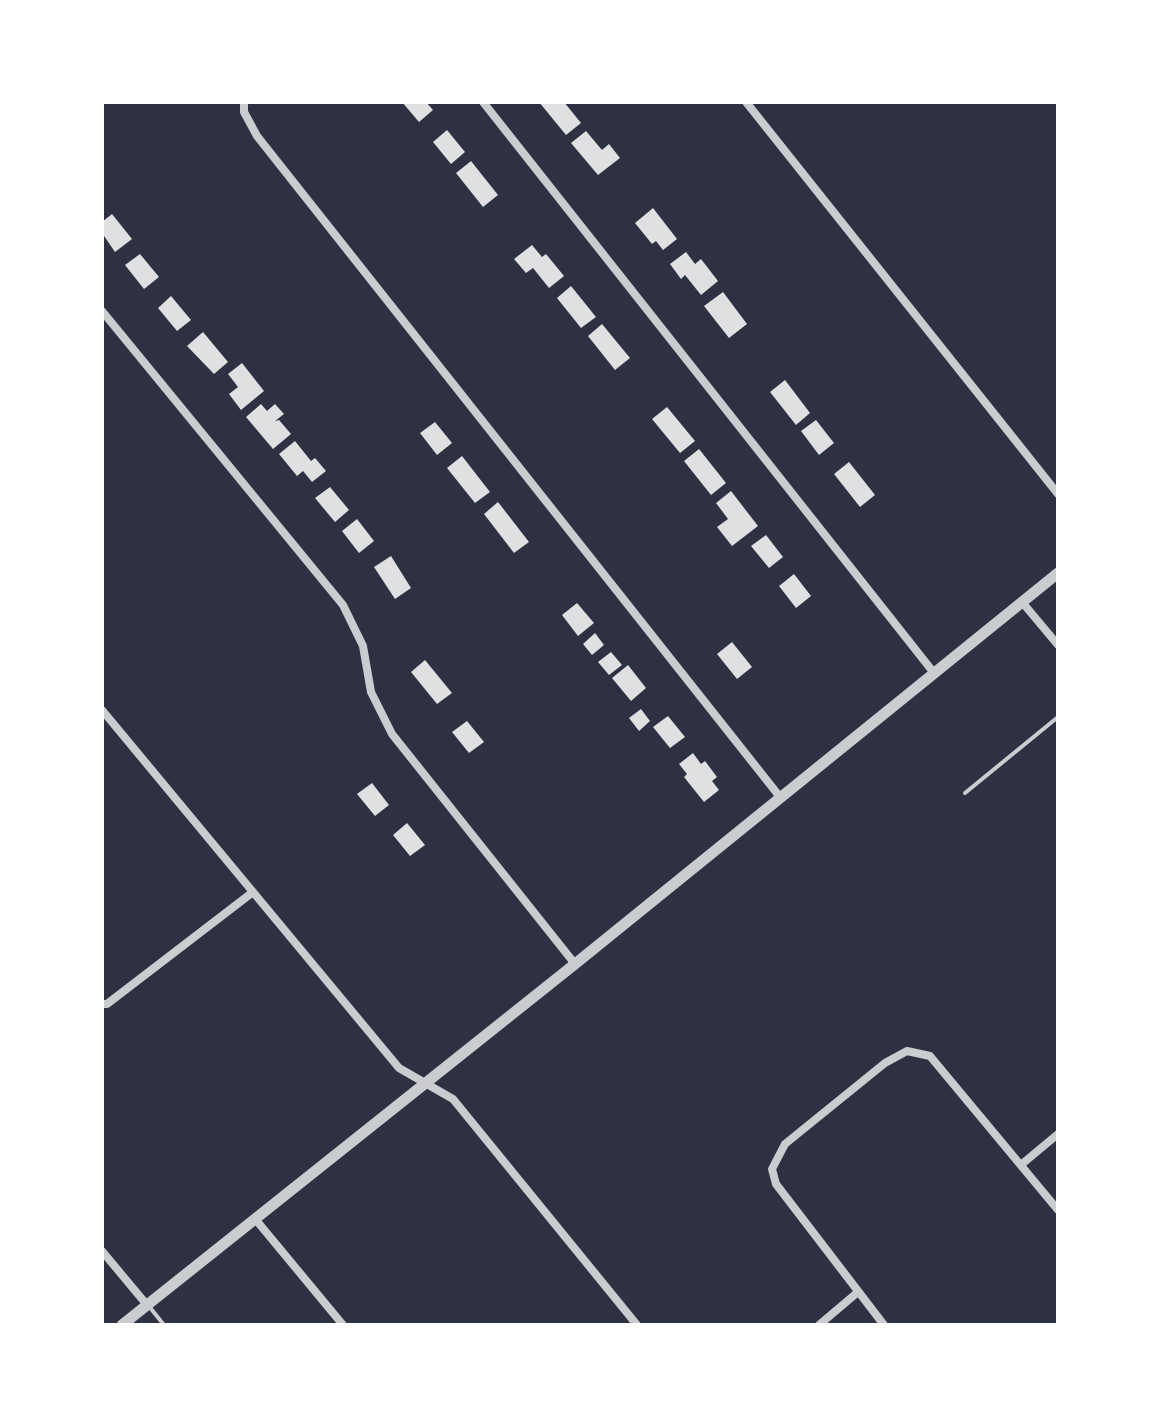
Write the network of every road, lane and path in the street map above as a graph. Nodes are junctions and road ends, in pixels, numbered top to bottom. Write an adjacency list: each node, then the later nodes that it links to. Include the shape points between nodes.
1 (244, 102): 13 (street, via 257,136)
2 (483, 102): 9 (street)
3 (746, 102): 5 (street)
4 (102, 311): 15 (street, via 343,605 363,646 375,700 392,734)
5 (1058, 494)
6 (1058, 573): 7 (street)
7 (1022, 602): 8 (street); 9 (street)
8 (1058, 645)
9 (934, 673): 13 (street)
10 (102, 710): 14 (street)
11 (1058, 717): 12 (lane)
12 (965, 793)
13 (780, 797): 15 (street)
14 (253, 892): 16 (street); 17 (street, via 399,1068)
15 (575, 964): 17 (street)
16 (102, 1004)
17 (425, 1084): 21 (street); 28 (street, via 453,1099)
18 (1058, 1134): 19 (street)
19 (1022, 1164): 20 (street); 23 (street, via 930,1056 907,1051 885,1063 785,1144 772,1169 776,1184)
20 (1058, 1210)
21 (256, 1220): 24 (street); 27 (street)
22 (102, 1251): 24 (street)
23 (858, 1292): 29 (street); 30 (street)
24 (147, 1305): 25 (street); 26 (lane)
25 (122, 1325)
26 (164, 1325)
27 (343, 1325)
28 (637, 1325)
29 (819, 1325)
30 (884, 1325)

